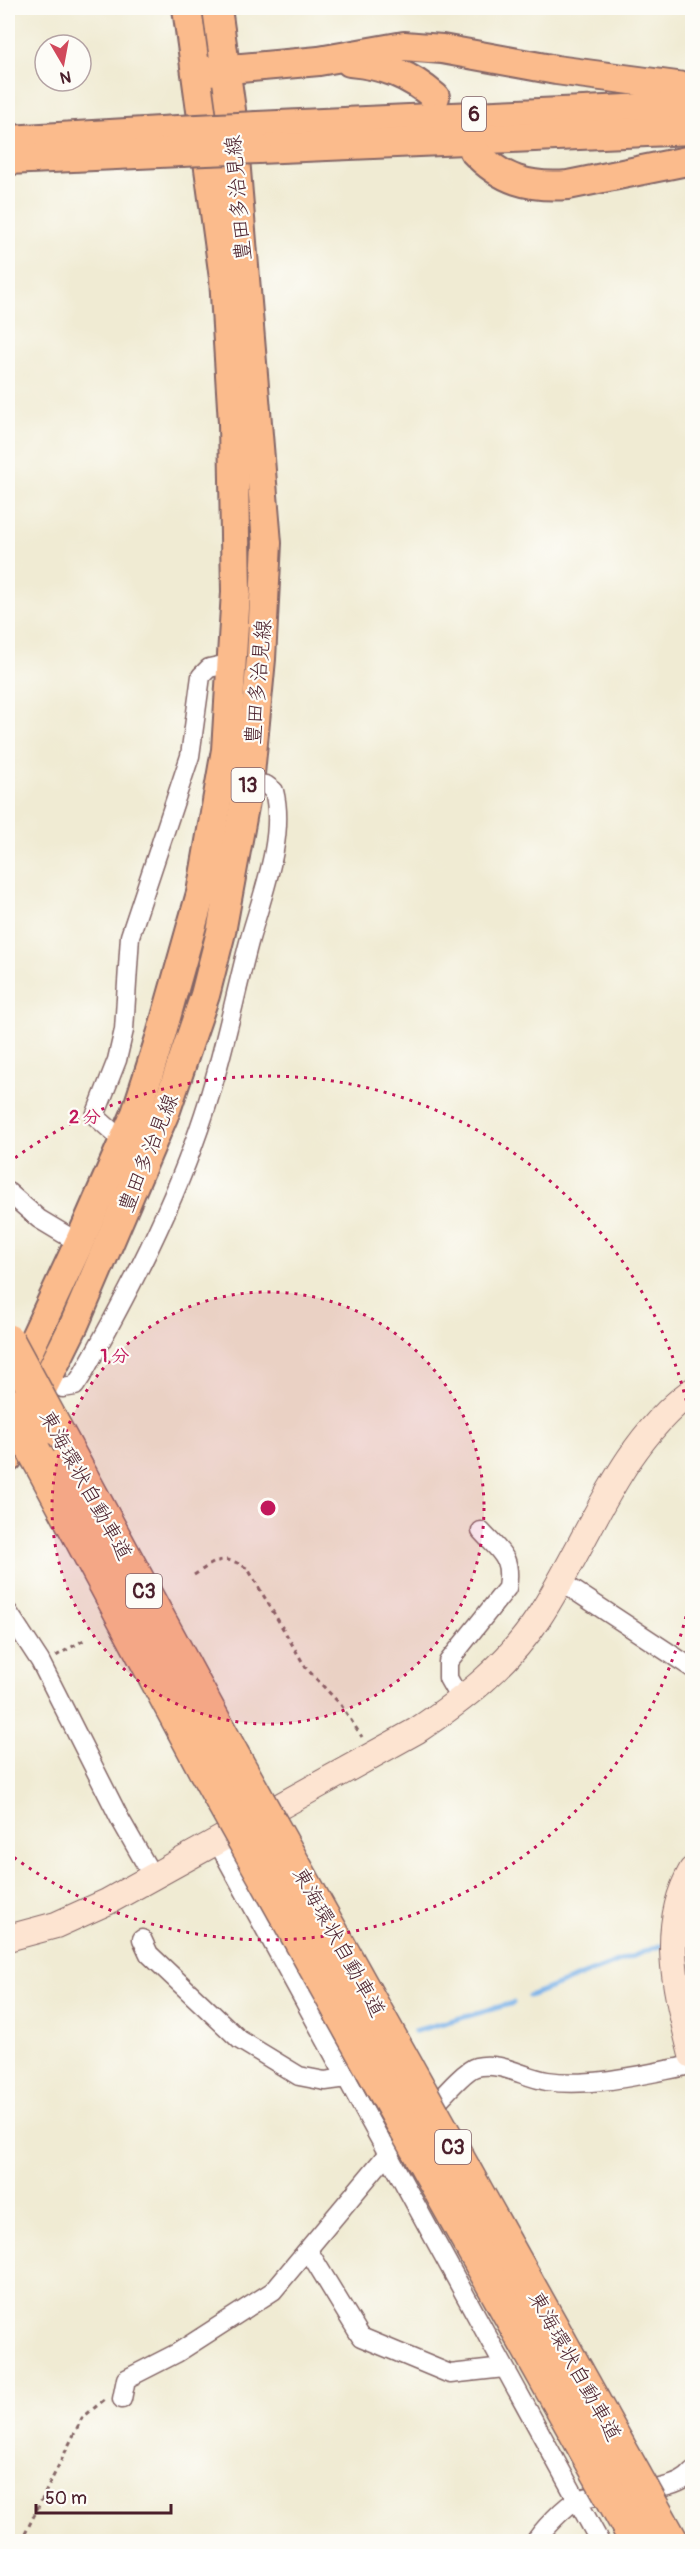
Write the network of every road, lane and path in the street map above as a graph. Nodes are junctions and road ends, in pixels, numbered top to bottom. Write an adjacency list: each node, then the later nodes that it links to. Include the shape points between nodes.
1 (187, 8): 5 (main road, 豊田多治見線 / 13)
2 (217, 8): 4 (main road, 豊田多治見線 / 13)
3 (326, 59): 4 (main road); 6 (main road, via 404,46 442,49 631,82); 7 (main road, via 388,68 408,76)
4 (226, 69): 5 (main road); 17 (main road, 豊田多治見線 / 13, via 267,543)
5 (195, 73): 16 (main road, 豊田多治見線 / 13, via 224,278 236,535)
6 (693, 88)
7 (435, 97)
8 (693, 106): 10 (main road, 6)
9 (693, 130): 10 (main road, 6)
10 (257, 137): 12 (main road, 6, bridge)
11 (8, 140): 12 (main road, 6)
12 (179, 141): 14 (main road, 6)
13 (474, 150): 15 (main road, via 514,181 549,186)
14 (8, 160)
15 (693, 160)
16 (233, 663): 18 (main road, 豊田多治見線 / 13, via 226,750 201,893 161,1035); 18 (street, via 208,668 201,676 190,756 130,936 124,1030 95,1116)
17 (249, 782): 22 (main road, 豊田多治見線 / 13, via 205,995 128,1206); 22 (street, via 274,791 275,832 269,873 204,1114 174,1196 132,1287 81,1377 75,1386 63,1388)
18 (123, 1141): 20 (main road, 豊田多治見線 / 13)
19 (8, 1192): 20 (street, via 39,1219)
20 (79, 1243): 24 (main road, 豊田多治見線 / 13)
21 (8, 1341): 37 (highway, 東海環状自動車道 / C3, bridge, via 55,1428)
22 (46, 1378): 27 (main road, 豊田多治見線 / 13)
23 (693, 1391): 30 (street, via 653,1428 619,1476)
24 (8, 1395)
25 (8, 1404): 27 (highway, 東海環状自動車道 / C3, bridge)
26 (8, 1419): 27 (highway)
27 (33, 1466): 37 (highway, 東海環状自動車道 / C3)
28 (481, 1531): 35 (street, via 507,1559 509,1575 507,1588 448,1662 448,1678)
29 (194, 1575): 36 (path, via 224,1559 248,1569 306,1668 341,1705)
30 (560, 1581): 34 (street); 35 (street, via 519,1645)
31 (8, 1612): 33 (street)
32 (84, 1640): 33 (path)
33 (40, 1661): 40 (street)
34 (693, 1668)
35 (461, 1701): 36 (street)
36 (376, 1752): 38 (street)
37 (219, 1762): 57 (highway, 東海環状自動車道 / C3, bridge); 58 (highway, 東海環状自動車道 / C3, bridge)
38 (218, 1843): 40 (street); 46 (street)
39 (693, 1870): 43 (street, via 673,1922)
40 (153, 1877): 41 (street, via 91,1911)
41 (8, 1938)
42 (142, 1939): 46 (street, via 149,1954 240,2040 299,2076 325,2081)
43 (684, 1988): 44 (street)
44 (693, 2055)
45 (693, 2065): 47 (street, via 619,2079 580,2081 548,2081 492,2065 473,2068)
46 (346, 2078): 47 (street)
47 (386, 2154): 48 (street); 49 (street)
48 (308, 2250): 49 (street, via 361,2337 450,2374); 50 (street, via 273,2291 177,2353)
49 (504, 2368): 53 (street)
50 (126, 2379): 51 (street); 54 (path, via 82,2418)
51 (122, 2399)
52 (693, 2472): 53 (street, via 663,2487)
53 (577, 2500): 55 (street); 56 (street)
54 (21, 2541)
55 (534, 2541)
56 (600, 2541)
57 (637, 2541)
58 (672, 2541)

